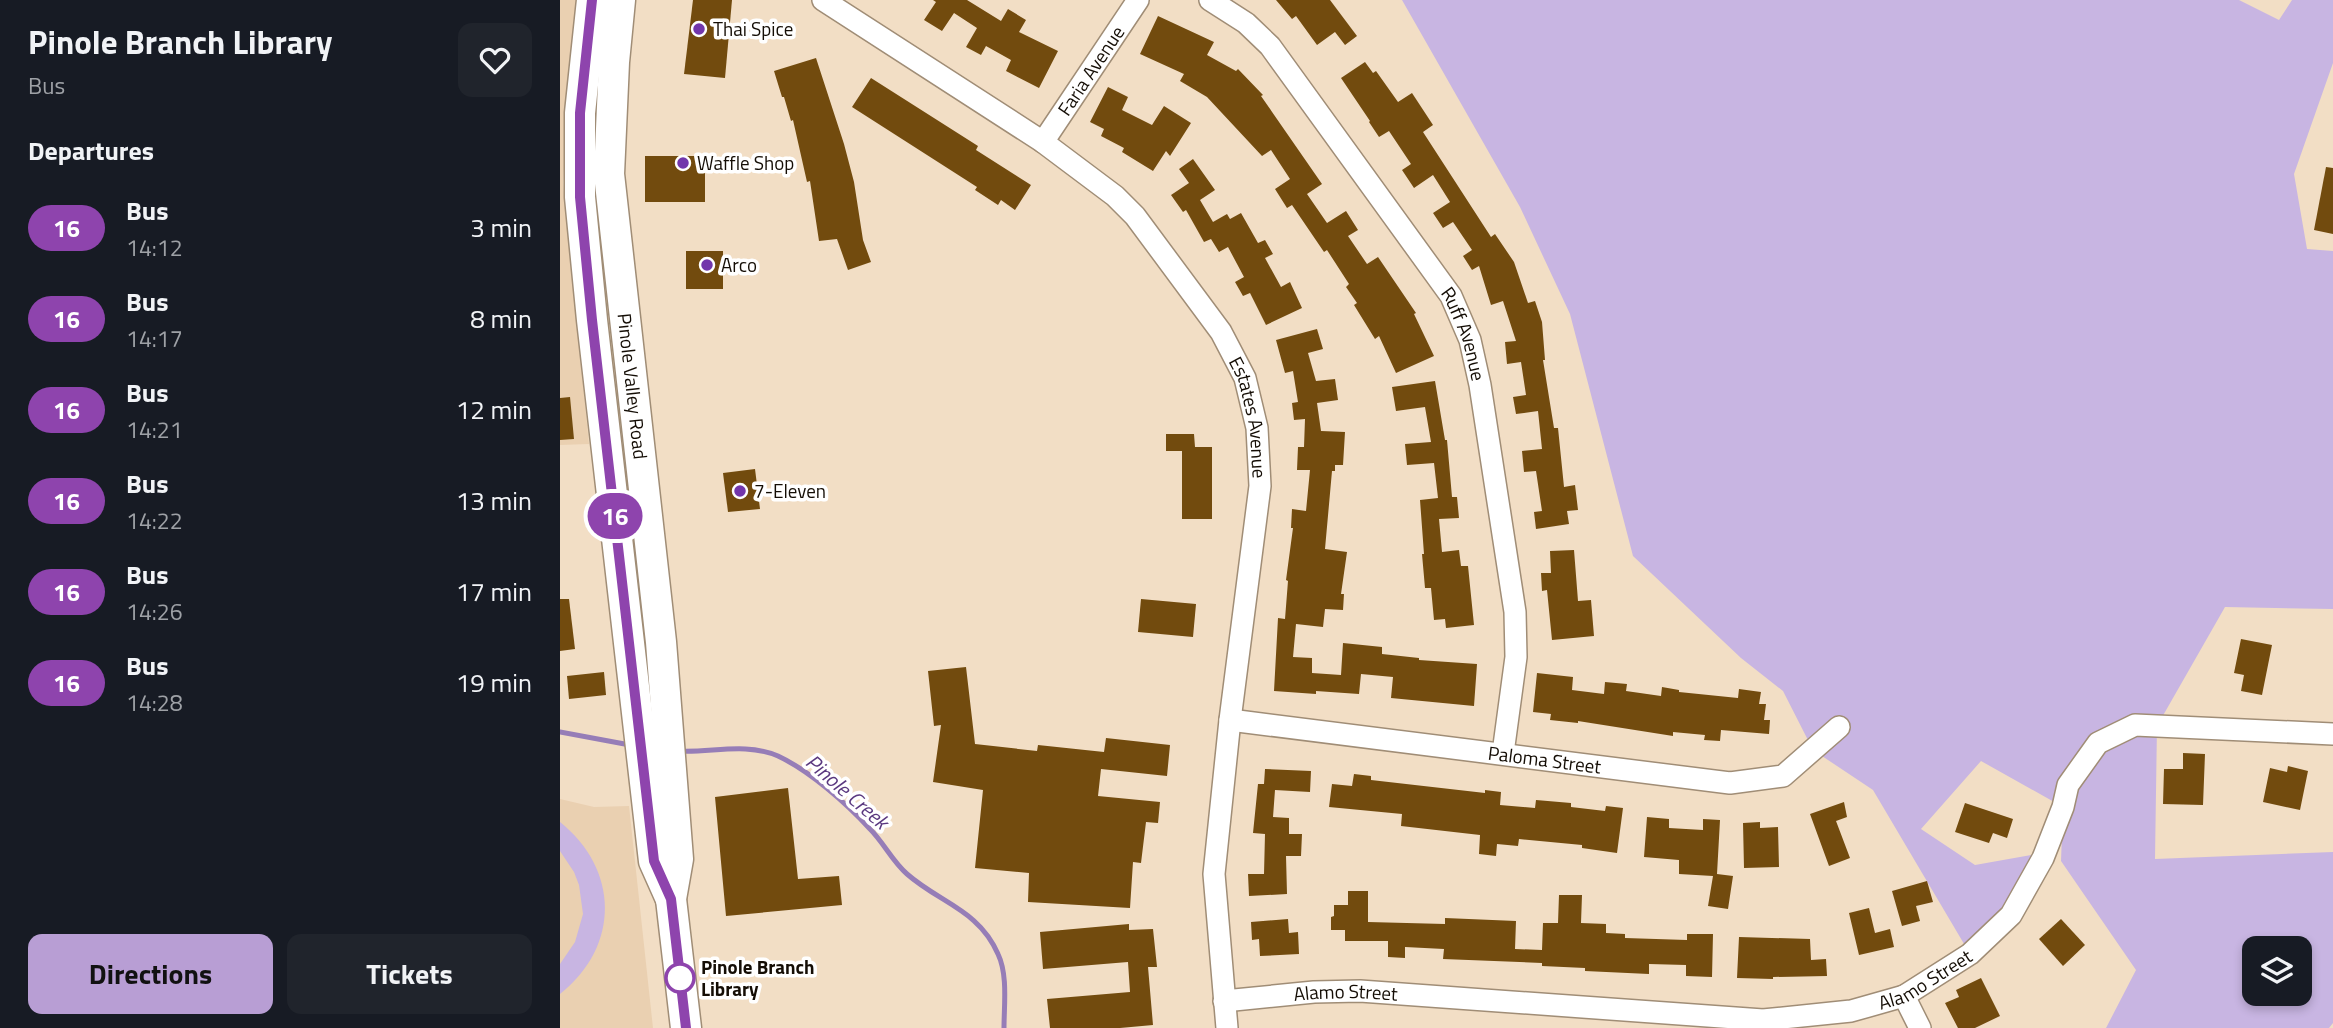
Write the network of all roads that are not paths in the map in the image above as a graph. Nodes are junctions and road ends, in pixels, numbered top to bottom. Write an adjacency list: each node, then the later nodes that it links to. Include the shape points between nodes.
1 (592, 0): 7 (main road, Pinole Valley Road, via 580,113 580,197 592,320)
2 (620, 0): 7 (main road, Pinole Valley Road, via 609,174 661,642)
3 (823, 0): 6 (street, Estates Avenue)
4 (1138, 0): 6 (street, Faria Avenue)
5 (1210, 0): 11 (street, Ruff Avenue, via 1270,46 1451,296 1470,340 1515,612 1516,657)
6 (1043, 142): 8 (street, Estates Avenue, via 1135,216 1221,332 1245,378 1257,428 1260,486)
7 (652, 713): 14 (main road, Pinole Valley Road, via 659,780 678,859 671,899)
8 (1230, 720): 11 (street, Paloma Street); 13 (street, Estates Avenue, via 1214,874)
9 (1839, 727): 11 (street, Paloma Street, via 1783,776 1730,783)
10 (2333, 734): 12 (street, Alamo Street, via 2135,725 2098,743 2068,785 2042,858 2011,915 1970,954)
11 (1503, 753)
12 (1904, 996): 13 (street, Alamo Street, via 1851,1011 1763,1020 1360,991); 16 (street)
13 (1224, 1001): 15 (street, Estates Avenue)
14 (686, 1028)
15 (1227, 1028)
16 (1920, 1028)

